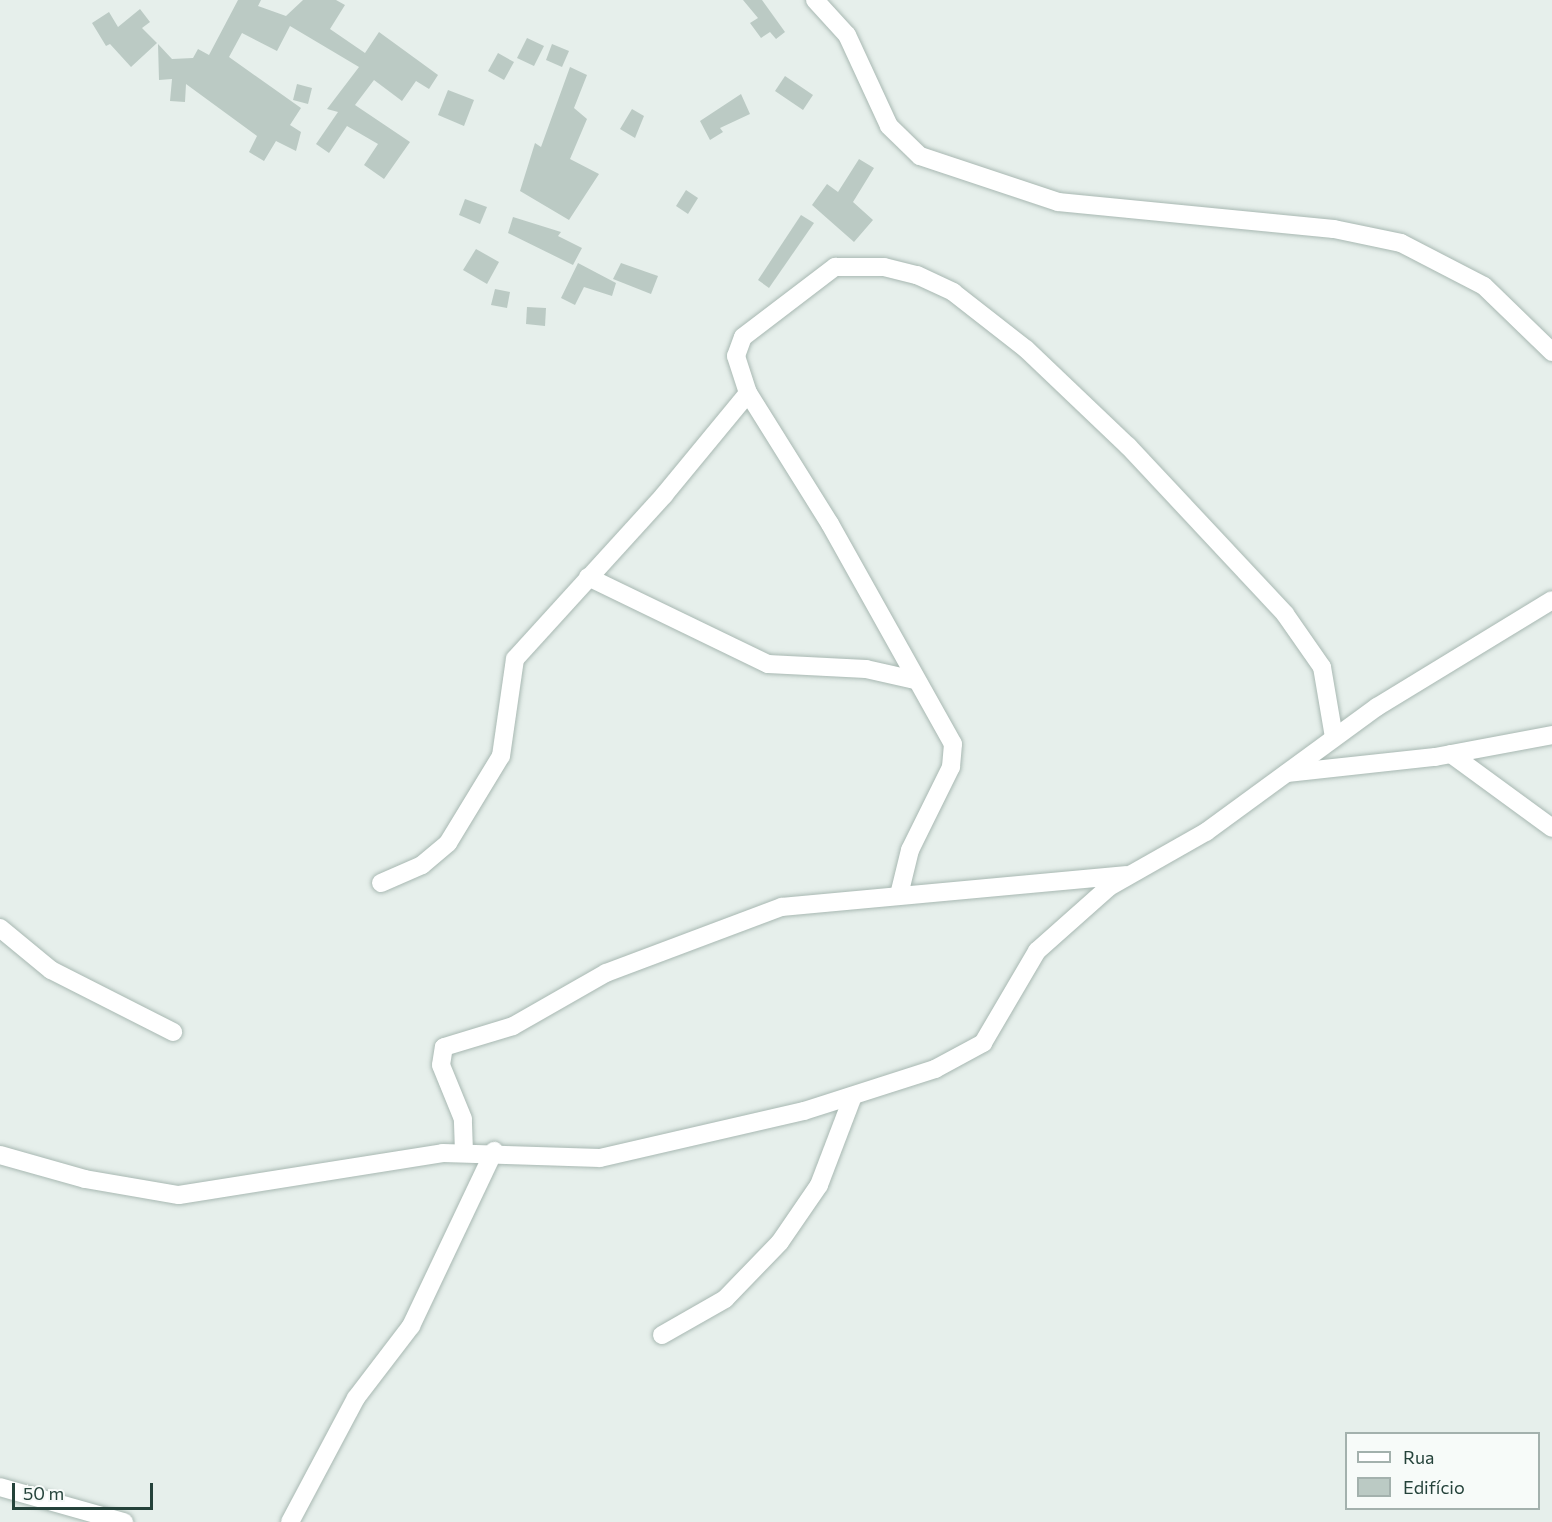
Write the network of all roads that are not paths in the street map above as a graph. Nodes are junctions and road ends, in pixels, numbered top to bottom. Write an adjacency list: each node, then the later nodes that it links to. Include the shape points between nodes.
1 (815, 0): 2 (street, via 847,35 889,126 920,156 1058,202 1334,229 1401,243 1484,286)
2 (1552, 352)
3 (748, 393): 4 (street); 6 (street, via 830,524); 8 (street, via 738,370 736,347 820,273 835,267 884,267 953,292 999,324 1128,446 1285,614 1322,667)
4 (588, 577): 6 (street, via 768,664 866,669); 13 (street, via 515,659 506,740 480,798 434,855)
5 (1552, 600): 8 (street)
6 (915, 680): 14 (street, via 949,733 954,754 910,850)
7 (1552, 735): 9 (street)
8 (1334, 737): 10 (street)
9 (1451, 754): 10 (street); 11 (street)
10 (1286, 773): 12 (street, via 1206,832)
11 (1552, 828)
12 (1129, 875): 14 (street); 17 (street, via 1049,937 983,1043 935,1069)
13 (381, 883)
14 (899, 895): 19 (street, via 782,907 740,919 585,983 513,1026 453,1040 444,1047 441,1065 463,1119)
15 (0, 928): 16 (street, via 51,970)
16 (173, 1032)
17 (853, 1096): 18 (street, via 624,1155 577,1159); 21 (street, via 819,1185 780,1242 725,1299)
18 (494, 1151): 19 (street); 24 (street, via 411,1326 356,1398)
19 (464, 1152): 20 (street, via 179,1195 85,1179)
20 (0, 1155)
21 (662, 1335)
22 (0, 1487): 23 (street)
23 (124, 1522)
24 (290, 1522)

